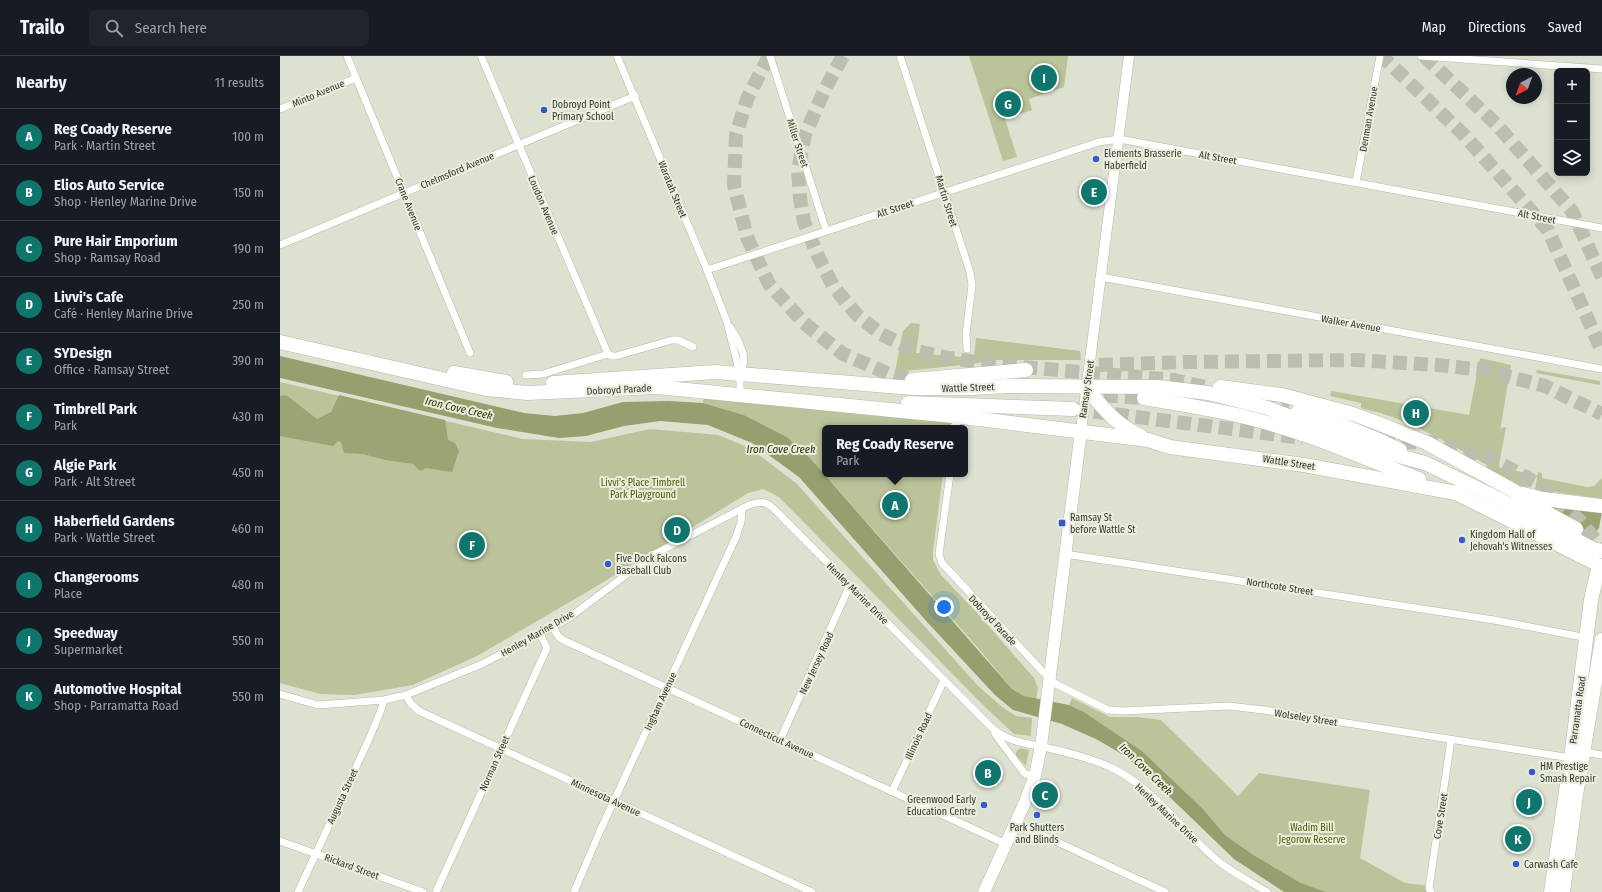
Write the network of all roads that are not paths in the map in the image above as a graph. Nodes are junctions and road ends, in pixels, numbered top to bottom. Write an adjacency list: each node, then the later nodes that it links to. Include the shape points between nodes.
1 (347, 56): 10 (street, Crane Avenue)
2 (481, 56): 14 (street, Loudon Avenue)
3 (618, 56): 11 (street, Waratah Street)
4 (770, 56): 19 (street, Miller Street)
5 (900, 56): 17 (street, Martin Street)
6 (1129, 56): 13 (main road, Ramsay Street)
7 (1380, 56): 15 (street, Denman Avenue)
8 (1421, 56): 9 (street)
9 (1602, 69)
10 (356, 78): 12 (street, Minto Avenue); 16 (street, Crane Avenue)
11 (634, 96): 14 (street, Chelmsford Avenue); 21 (street, Waratah Street)
12 (280, 109)
13 (1118, 139): 15 (street, Alt Street); 17 (street, Alt Street, via 1099,142); 22 (main road, Ramsay Street)
14 (518, 145): 16 (street, Chelmsford Avenue); 28 (street, Loudon Avenue)
15 (1356, 182): 18 (street, Alt Street)
16 (404, 192): 20 (street, Chelmsford Avenue); 27 (street, Crane Avenue)
17 (944, 192): 19 (street, Alt Street); 26 (street, Martin Street, via 972,285 966,334)
18 (1602, 228)
19 (826, 230): 21 (street, Alt Street)
20 (280, 245)
21 (707, 270): 33 (street, Waratah Street, via 727,322 742,349 744,362)
22 (1101, 277): 29 (street, Walker Avenue); 34 (main road, Ramsay Street)
23 (280, 334): 33 (highway, Dobroyd Parade, via 503,382 540,384 715,372)
24 (280, 342): 33 (highway, Dobroyd Parade, via 486,389 527,393)
25 (693, 347): 28 (street, via 672,340 616,356)
26 (968, 349)
27 (470, 354)
28 (608, 354): 31 (street, via 542,374)
29 (1602, 369)
30 (1026, 370): 32 (highway)
31 (526, 375)
32 (854, 384): 33 (highway, Dobroyd Parade); 36 (highway, Dobroyd Parade)
33 (740, 385): 39 (highway, via 900,403); 40 (highway, Dobroyd Parade)
34 (1087, 387): 35 (highway, Wattle Street); 36 (highway, Wattle Street); 42 (main road, Ramsay Street); 43 (highway, via 1122,425)
35 (1168, 387): 44 (highway, Wattle Street, via 1241,400 1304,421 1370,448); 46 (highway, Wattle Street, via 1195,385 1269,394 1353,414 1427,443)
36 (913, 388)
37 (1144, 398): 47 (highway, via 1250,418)
38 (1289, 408): 44 (highway, via 1374,437)
39 (1073, 409)
40 (962, 417): 41 (street); 42 (highway, Wattle Street)
41 (955, 425)
42 (1081, 430): 43 (highway, Wattle Street); 51 (main road, Ramsay Street)
43 (1148, 440): 47 (highway, Wattle Street, via 1170,447 1304,464)
44 (1425, 463): 52 (highway, Wattle Street, via 1593,549)
45 (950, 477): 61 (street, Dobroyd Parade, via 940,560)
46 (1514, 491): 48 (highway, via 1543,499); 50 (highway, Wattle Street, via 1529,503)
47 (1456, 493): 52 (highway, Wattle Street)
48 (1602, 506)
49 (742, 509): 53 (street, Henley Marine Drive, via 758,502 765,502); 56 (street, Henley Marine Drive, via 651,556); 63 (street, Ingham Avenue, via 736,537)
50 (1602, 544)
51 (1065, 554): 58 (street, Northcote Street, via 1494,620); 61 (main road, Ramsay Street)
52 (1601, 559): 55 (highway, Parramatta Road)
53 (850, 585): 62 (street, Henley Marine Drive); 68 (street, New Jersey Road)
54 (1602, 587): 55 (highway)
55 (1591, 600): 72 (highway, Parramatta Road)
56 (553, 627): 57 (street, Henley Marine Drive); 63 (street, Connecticut Avenue, via 563,640)
57 (540, 634): 65 (street, Henley Marine Drive, via 482,664); 71 (street, Norman Street, via 547,648)
58 (1577, 636)
59 (1602, 640): 60 (highway, Parramatta Road)
60 (1601, 659): 72 (highway, Parramatta Road)
61 (1049, 677): 69 (street, Wolseley Street, via 1058,685 1112,711 1229,706); 70 (main road, Ramsay Street)
62 (944, 680): 67 (street, Henley Marine Drive); 75 (street, Illinois Road)
63 (666, 688): 68 (street, Connecticut Avenue); 76 (street, Ingham Avenue)
64 (280, 694): 66 (street, Henley Marine Drive, via 318,705)
65 (406, 695): 66 (street, Henley Marine Drive); 71 (street, Minnesota Avenue, via 419,711)
66 (384, 700): 80 (street, Augusta Street, via 369,739)
67 (992, 728): 70 (street, Henley Marine Drive, via 1008,739); 74 (street, Henley Marine Drive, via 1025,774)
68 (780, 740): 75 (street, Connecticut Avenue)
69 (1451, 740): 72 (street, Wolseley Street); 89 (street, Cove Street, via 1429,888)
70 (1041, 746): 74 (main road, Ramsay Street); 88 (street, Henley Marine Drive, via 1092,760 1128,777 1144,789 1218,861)
71 (500, 749): 76 (street, Minnesota Avenue); 83 (street, Norman Street)
72 (1577, 755): 73 (street, Wolseley Street); 90 (highway, Parramatta Road); 91 (highway, Parramatta Road)
73 (1602, 755)
74 (1035, 776): 77 (main road, Ramsay Street)
75 (892, 792): 79 (street, Connecticut Avenue)
76 (614, 801): 84 (street, Ingham Avenue); 85 (street, Minnesota Avenue)
77 (1016, 823): 79 (main road, Ramsay Street); 87 (street)
78 (280, 841): 80 (street, Rickard Street)
79 (1006, 844): 86 (main road, Ramsay Street)
80 (316, 854): 81 (street, Augusta Street); 82 (street, Rickard Street)
81 (298, 892)
82 (423, 892)
83 (436, 892)
84 (574, 892)
85 (812, 892)
86 (984, 892)
87 (1165, 892)
88 (1267, 892)
89 (1431, 892)
90 (1551, 892)
91 (1563, 892)

